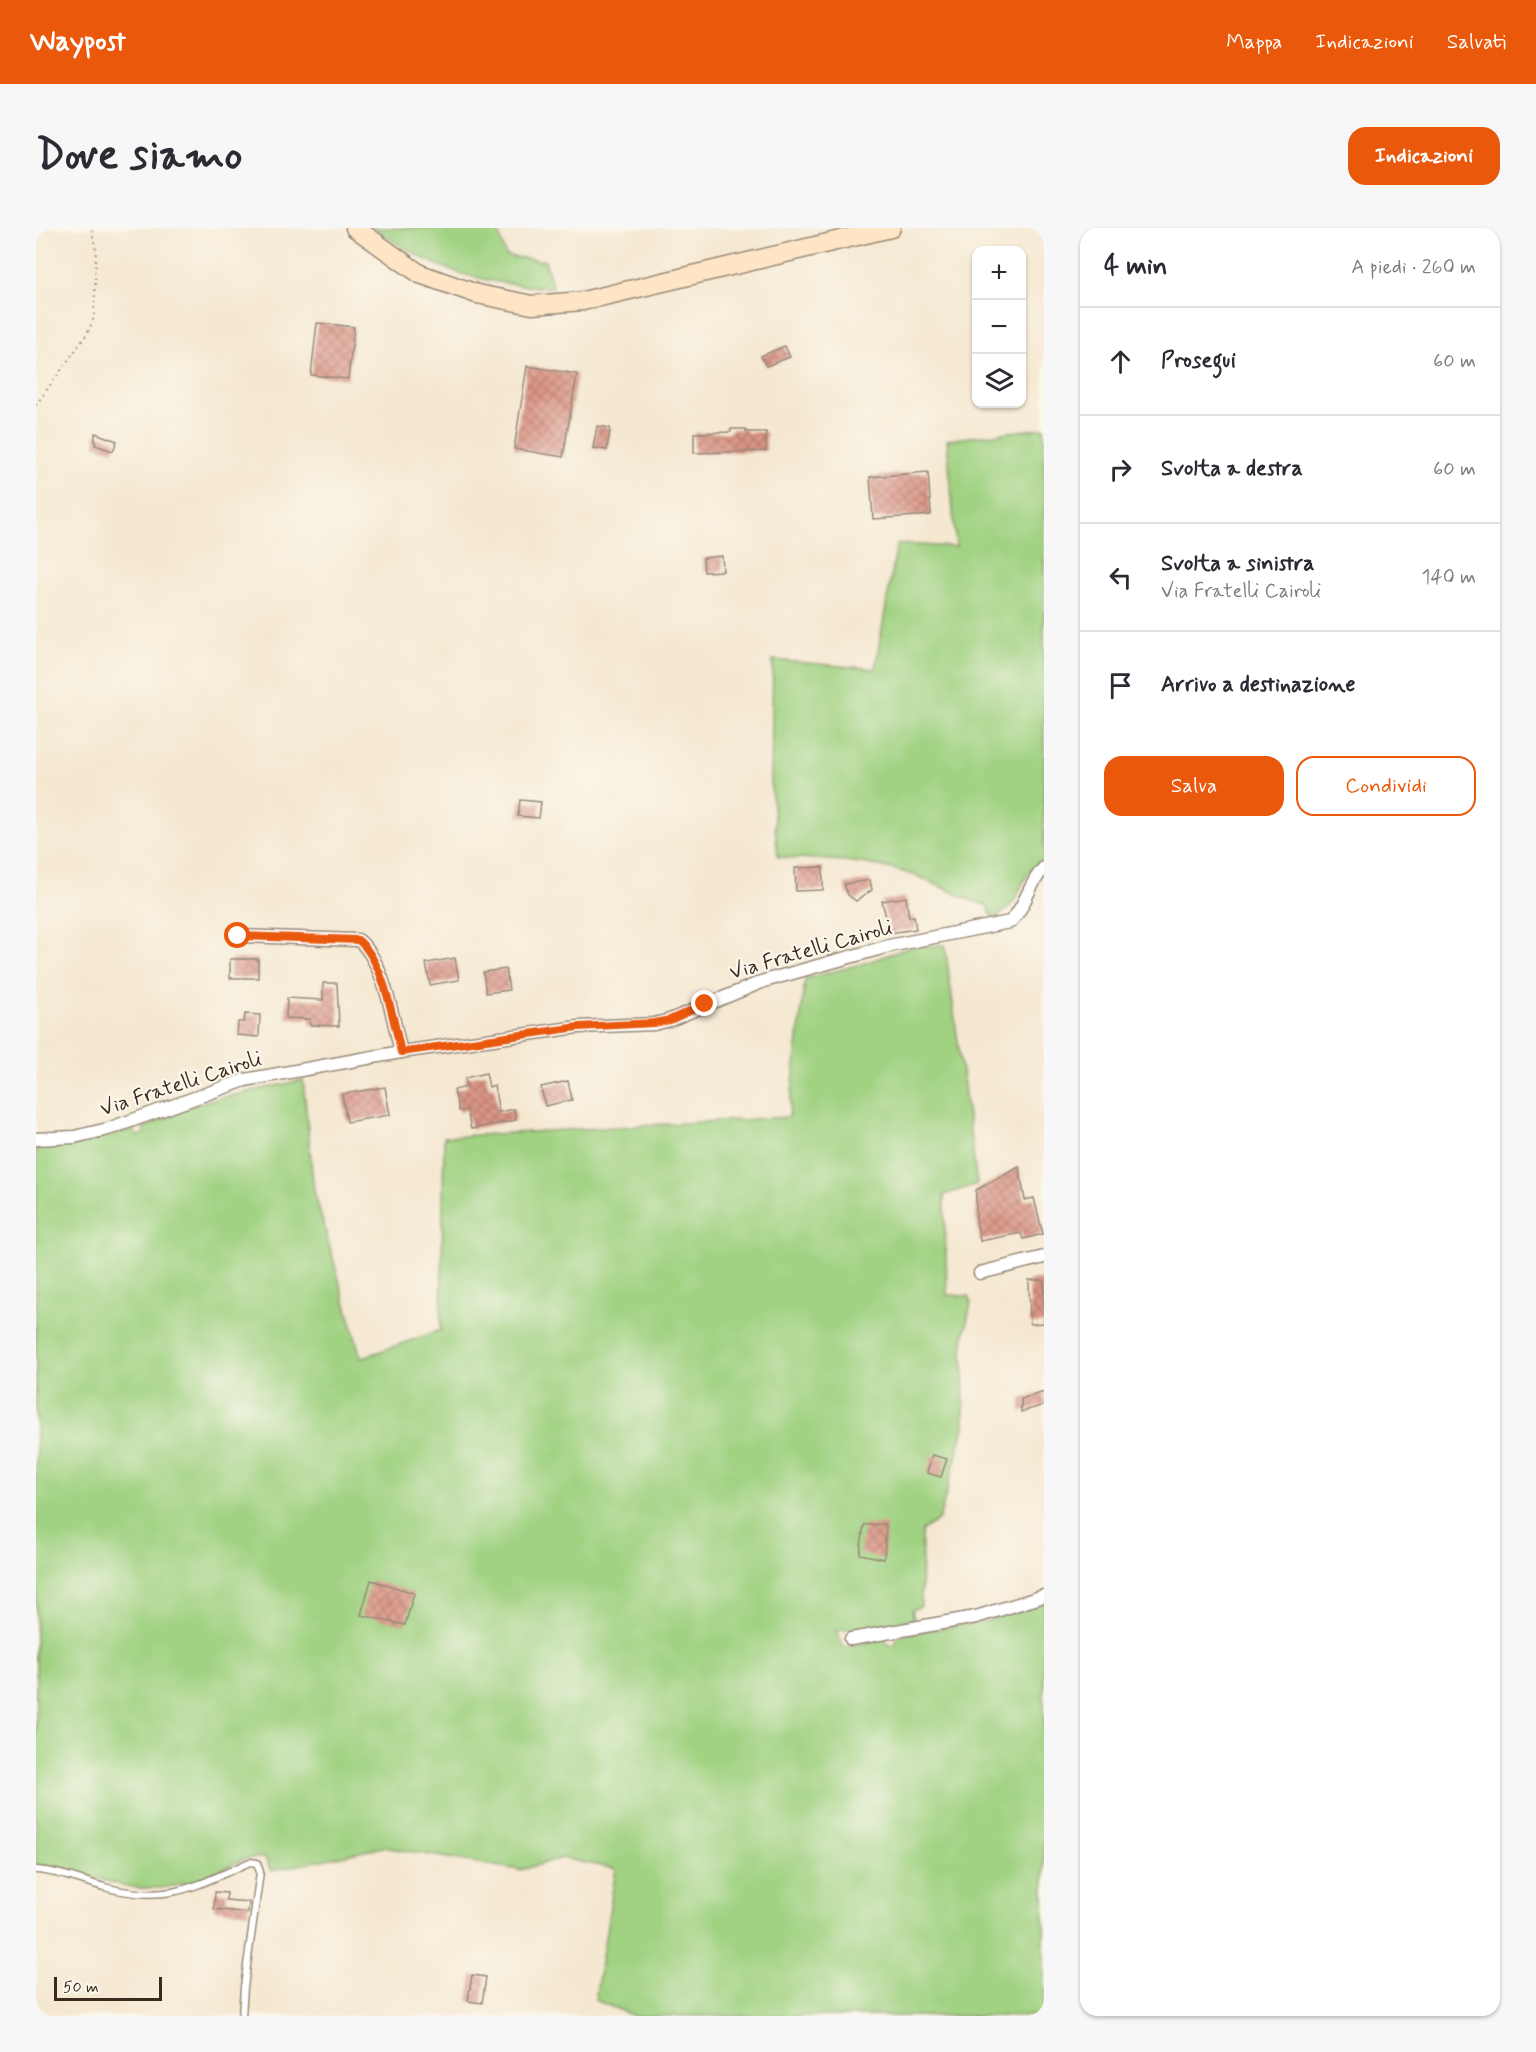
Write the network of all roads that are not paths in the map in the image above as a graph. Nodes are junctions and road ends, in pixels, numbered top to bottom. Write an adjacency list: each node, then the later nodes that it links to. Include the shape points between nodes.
1 (355, 228): 2 (street, via 420,274 477,294 532,305 583,301)
2 (891, 228)
3 (1044, 868): 5 (street, Via Fratelli Cairoli, via 1029,887 1019,914 1010,922 889,946 775,978 670,1020 578,1027)
4 (238, 936): 5 (street, via 358,940 370,951)
5 (401, 1052): 6 (street, Via Fratelli Cairoli, via 245,1080 108,1129 74,1137)
6 (36, 1139)
7 (1044, 1257): 8 (street)
8 (980, 1273)
9 (1044, 1596): 10 (street, via 976,1617)
10 (851, 1639)
11 (36, 1870): 12 (lane, via 146,1895 172,1893 208,1882 250,1862 257,1863 260,1872)
12 (242, 2016)

